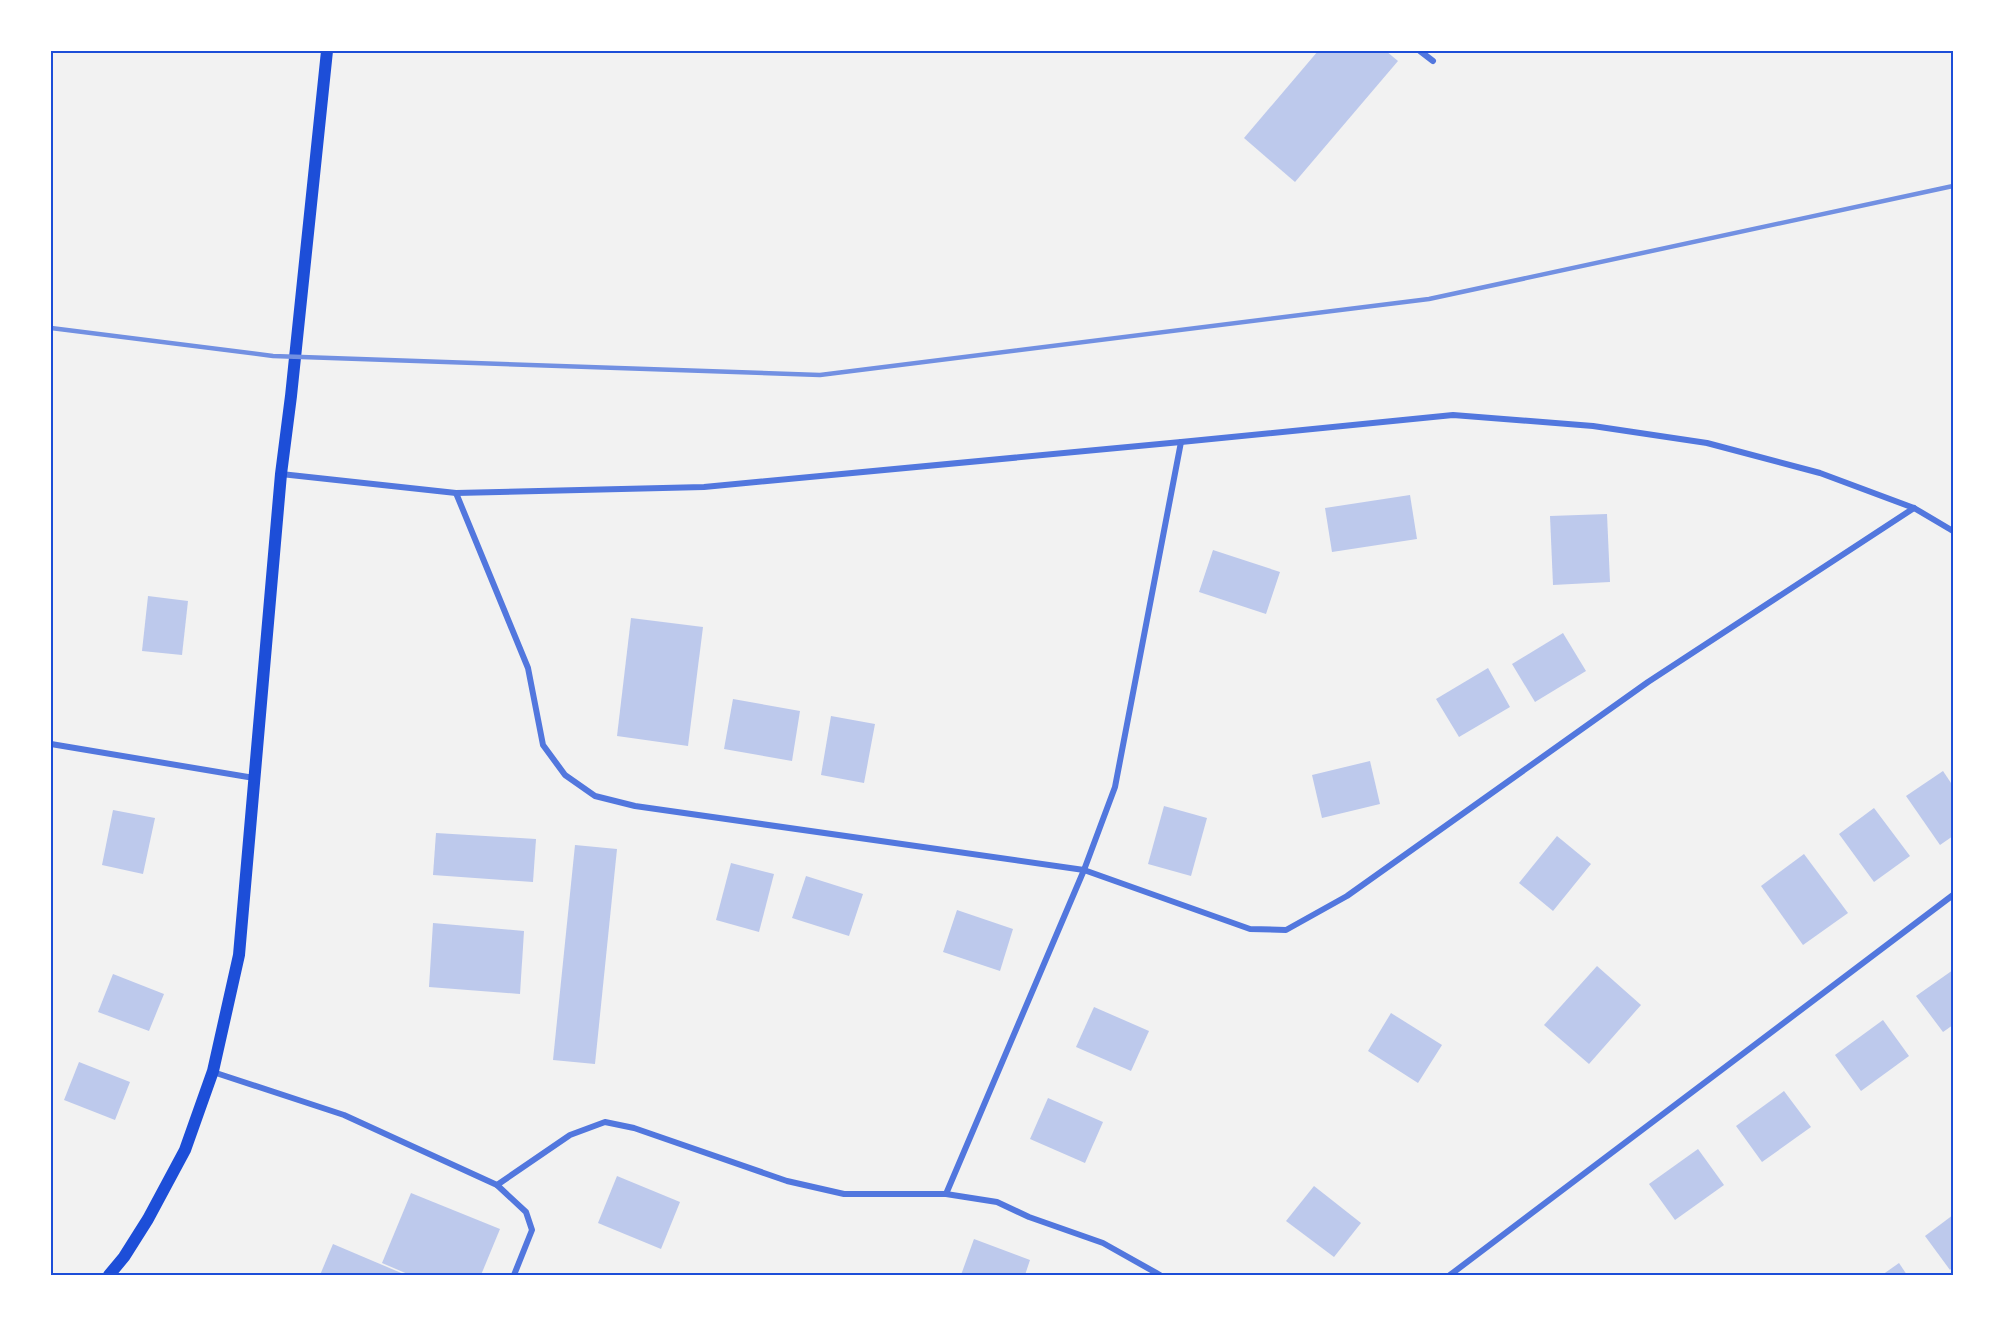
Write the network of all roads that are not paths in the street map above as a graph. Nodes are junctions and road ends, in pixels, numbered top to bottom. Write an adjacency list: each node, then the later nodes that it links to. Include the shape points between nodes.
1 (327, 51): 5 (main road)
2 (1420, 51): 3 (street)
3 (1433, 62)
4 (1181, 442): 6 (street, via 704,486); 7 (street, via 1453,415 1581,425 1707,443 1820,473); 11 (street, via 1115,787)
5 (281, 474): 6 (street); 10 (main road)
6 (456, 493): 11 (street, via 528,668 543,745 565,776 595,796 646,807)
7 (1914, 508): 8 (street); 11 (street, via 1648,682 1347,896 1286,930 1250,929)
8 (1953, 531)
9 (51, 744): 10 (street)
10 (255, 778): 13 (main road, via 239,955)
11 (1084, 870): 15 (street)
12 (1953, 895): 19 (street)
13 (213, 1071): 14 (street, via 344,1115); 16 (main road, via 185,1150 124,1257)
14 (497, 1185): 15 (street, via 570,1135 605,1122 634,1128 787,1181 844,1194); 17 (street, via 526,1212 532,1230)
15 (946, 1194): 18 (street, via 997,1202 1103,1243)
16 (109, 1275)
17 (513, 1275)
18 (1160, 1275)
19 (1450, 1275)

